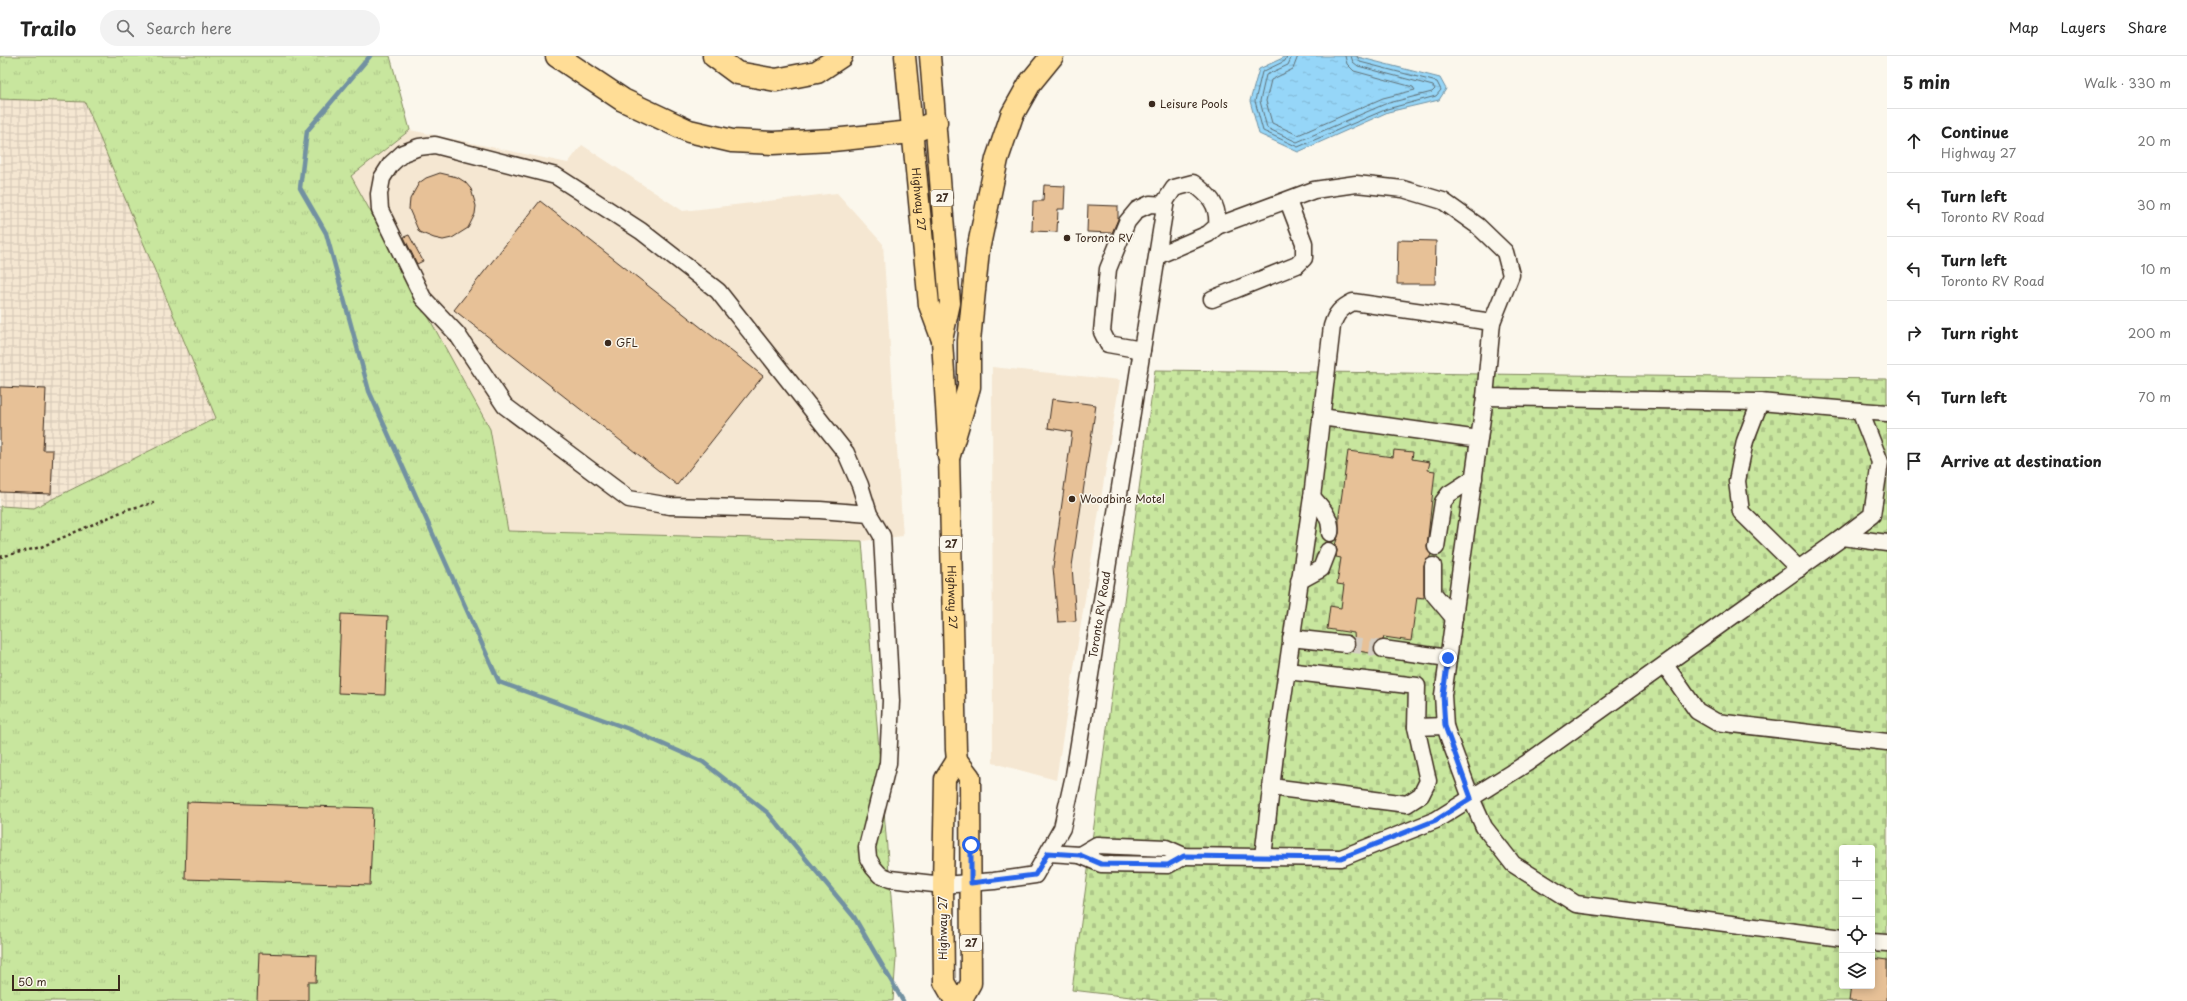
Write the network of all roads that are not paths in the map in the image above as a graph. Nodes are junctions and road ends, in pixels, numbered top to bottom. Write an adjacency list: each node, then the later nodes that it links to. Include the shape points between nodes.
1 (557, 56): 8 (highway, via 623,100 689,130 732,141 773,143)
2 (714, 56): 3 (highway, via 737,73 776,80 817,72)
3 (841, 56)
4 (905, 56): 8 (main road, Highway 27 / 27)
5 (930, 56): 7 (main road, Highway 27 / 27)
6 (1052, 56): 23 (highway, via 1030,83 1012,115 997,159 978,250 969,341 969,387)
7 (936, 122): 8 (highway); 15 (main road, Highway 27 / 27, via 950,303)
8 (912, 132): 15 (main road, Highway 27 / 27, via 929,305)
9 (1288, 201): 11 (lane); 13 (lane, via 1304,243 1304,258 1297,265); 14 (lane, via 1314,190 1356,184 1403,189 1443,201 1478,226 1505,252 1511,275)
10 (1165, 205): 11 (lane, Toronto RV Road, via 1174,188 1193,183 1210,196 1218,216); 12 (lane, Toronto RV Road); 16 (lane, via 1150,204 1137,210 1126,222 1108,269 1102,332 1108,344)
11 (1217, 226): 12 (lane, via 1208,234)
12 (1158, 256): 16 (lane, Toronto RV Road)
13 (1212, 299)
14 (1492, 322): 17 (lane); 21 (lane, via 1353,302 1341,308 1335,315 1332,326)
15 (942, 340): 23 (main road, Highway 27 / 27)
16 (1142, 350): 48 (lane, Toronto RV Road, via 1074,775 1062,828)
17 (1485, 397): 18 (lane); 22 (lane)
18 (1760, 402): 19 (lane); 33 (lane, via 1745,441 1737,481 1741,512)
19 (1860, 411): 20 (lane); 28 (lane, via 1880,462 1872,515)
20 (1887, 412)
21 (1321, 417): 22 (lane); 25 (lane)
22 (1479, 439): 24 (lane)
23 (949, 455): 45 (main road, Highway 27 / 27)
24 (1474, 478): 30 (lane, via 1449,494 1443,502); 35 (lane)
25 (1312, 497): 27 (lane, via 1326,513 1331,526); 34 (lane)
26 (869, 514): 26 (lane, Toronto RV Road, via 846,453 718,291 641,231 556,176 435,145 403,153 391,164 382,178 378,194 380,210 423,298 457,334 505,406 629,499 670,506 820,510); 51 (lane, Toronto RV Road, via 882,536 892,701 888,763 867,847 868,858 880,875 890,879)
27 (1330, 533)
28 (1843, 537): 29 (lane); 33 (lane)
29 (1887, 543)
30 (1436, 547)
31 (1328, 551): 34 (lane, via 1321,570)
32 (1433, 566): 35 (lane, via 1433,593)
33 (1799, 569): 40 (lane)
34 (1299, 582): 36 (lane)
35 (1454, 618): 39 (lane)
36 (1291, 638): 37 (lane); 41 (lane)
37 (1346, 644)
38 (1383, 649): 39 (lane)
39 (1448, 658): 42 (lane, via 1443,695)
40 (1665, 665): 44 (lane, via 1697,711 1716,722); 47 (lane, via 1527,763)
41 (1287, 671): 43 (lane, via 1417,686); 46 (lane)
42 (1445, 726): 43 (lane); 47 (lane)
43 (1416, 727): 46 (lane, via 1428,781 1421,795 1407,804)
44 (1887, 742)
45 (957, 760): 50 (main road, 27, via 970,777); 51 (main road, Highway 27, via 945,779)
46 (1271, 787): 49 (lane)
47 (1471, 798): 49 (lane, via 1436,820 1341,858); 52 (lane, via 1484,827 1513,864 1576,904)
48 (1048, 853): 49 (lane, via 1080,855 1098,845 1166,848 1184,856); 50 (lane, Toronto RV Road, via 1035,875)
49 (1263, 857)
50 (971, 883): 51 (lane, Toronto RV Road); 56 (main road, 27, via 971,982)
51 (943, 885): 55 (main road, Highway 27, via 944,982)
52 (1839, 938)
53 (1875, 942): 54 (lane)
54 (1887, 943)
55 (955, 1001)
56 (960, 1001)

